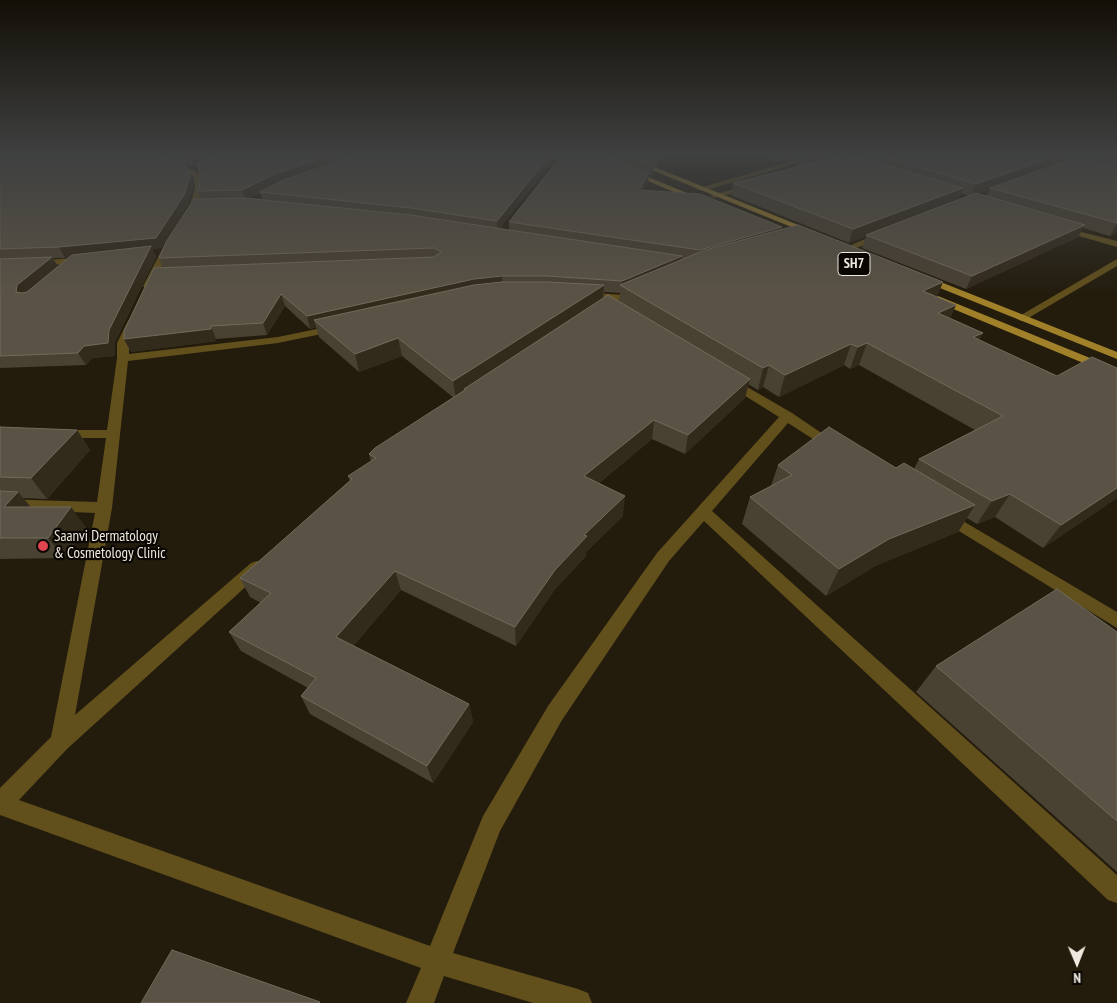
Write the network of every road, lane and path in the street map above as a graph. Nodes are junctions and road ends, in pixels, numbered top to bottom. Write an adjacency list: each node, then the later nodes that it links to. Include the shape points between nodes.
1 (199, 202): 21 (street, via 160,252 158,275 123,343)
2 (718, 202): 5 (main road, SH7)
3 (1052, 225): 6 (street)
4 (895, 230): 7 (street)
5 (825, 238)
6 (1117, 244)
7 (845, 246): 8 (main road, SH7)
8 (865, 254)
9 (94, 260): 10 (street)
10 (74, 262): 12 (street); 13 (street)
11 (1117, 262): 18 (street)
12 (0, 265)
13 (59, 274)
14 (916, 275): 18 (main road)
15 (576, 295): 17 (street)
16 (928, 295): 22 (main road)
17 (616, 304)
18 (1021, 318): 20 (main road)
19 (347, 325): 21 (street, via 278,340)
20 (1117, 356)
21 (124, 358): 26 (street)
22 (1117, 373)
23 (722, 376): 24 (street)
24 (787, 416): 27 (street); 31 (street)
25 (50, 433): 26 (street)
26 (114, 434): 29 (street)
27 (844, 452)
28 (0, 504): 29 (street)
29 (104, 508): 34 (street)
30 (934, 508): 33 (street)
31 (703, 511): 36 (street); 37 (street, via 663,557 554,713 491,824)
32 (266, 558): 34 (street)
33 (1117, 622)
34 (60, 742): 35 (street)
35 (0, 804): 37 (street)
36 (1117, 891)
37 (436, 961): 38 (street); 39 (street)
38 (420, 1003)
39 (578, 1003)

